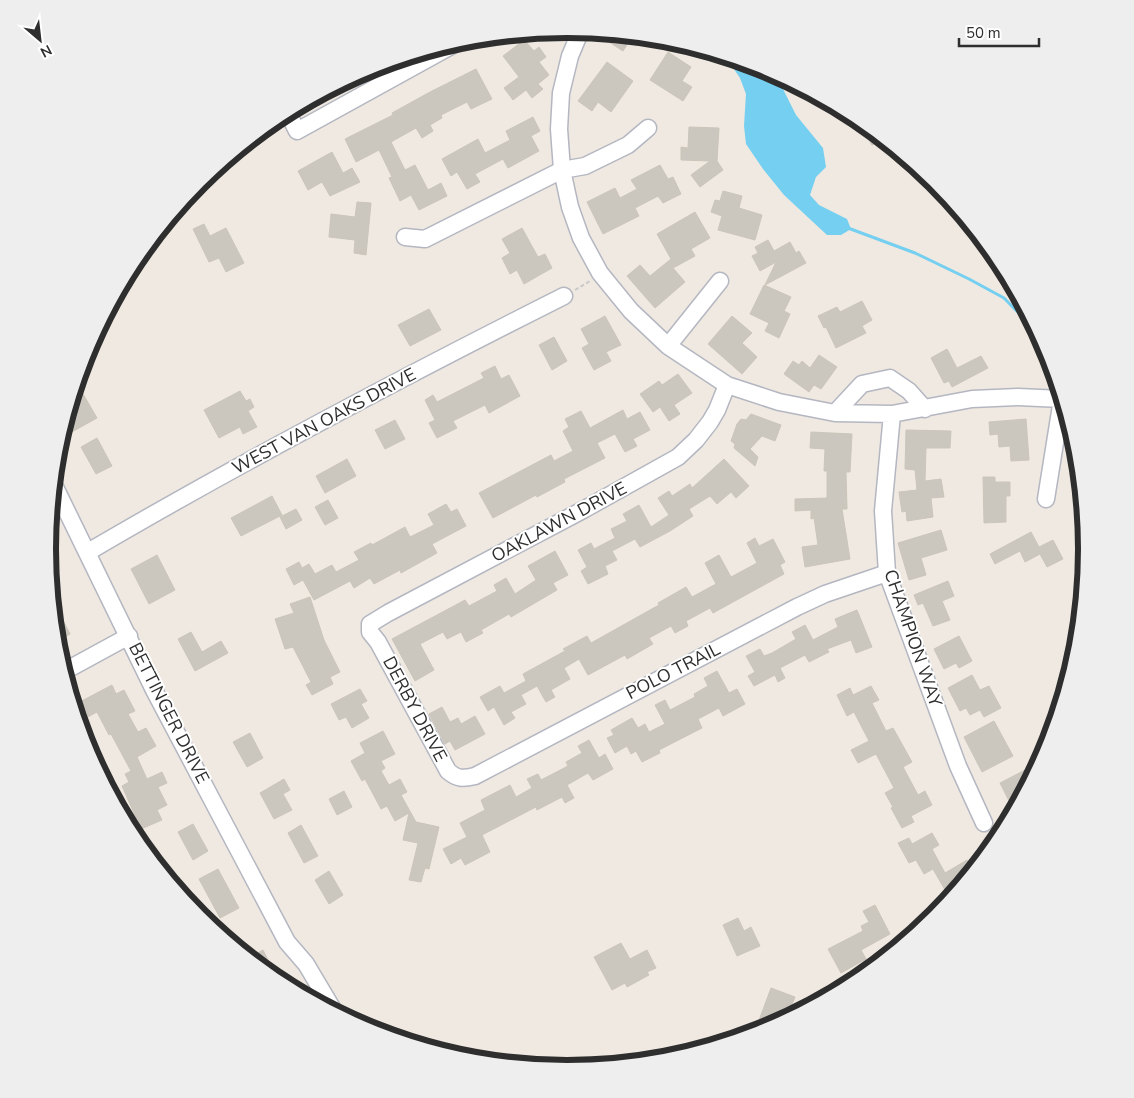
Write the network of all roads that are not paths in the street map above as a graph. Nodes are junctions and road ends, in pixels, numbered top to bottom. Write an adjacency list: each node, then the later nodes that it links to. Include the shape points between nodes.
1 (577, 38): 5 (street, via 561,93)
2 (435, 55): 3 (street, via 298,131)
3 (291, 119)
4 (648, 128): 5 (street, via 620,149 585,166)
5 (562, 170): 6 (street, via 425,239); 9 (street, via 581,238 602,275 631,311)
6 (405, 238)
7 (720, 281): 9 (street)
8 (564, 296): 18 (street, WEST VAN OAKS DRIVE, via 184,496)
9 (668, 346): 10 (street)
10 (727, 385): 13 (street, via 779,402); 20 (street, OAKLAWN DRIVE, via 710,422 678,457 388,613 370,624)
11 (1055, 399): 12 (street, via 972,399)
12 (925, 409): 13 (street, via 910,391 890,378 862,384); 15 (street)
13 (835, 413): 15 (street)
14 (1060, 413): 17 (street)
15 (892, 414): 19 (street, CHAMPION WAY, via 883,511)
16 (59, 495): 18 (street, BETTINGER DRIVE)
17 (1046, 499)
18 (88, 552): 21 (street, BETTINGER DRIVE)
19 (887, 574): 23 (street, POLO TRAIL, via 825,594 797,607 474,776); 24 (street, CHAMPION WAY, via 958,766)
20 (370, 632): 23 (street, DERBY DRIVE, via 448,771 455,778)
21 (129, 636): 22 (street); 25 (street, BETTINGER DRIVE, via 154,690 287,942 306,964)
22 (70, 668)
23 (464, 778)
24 (984, 823)
25 (328, 1001)

